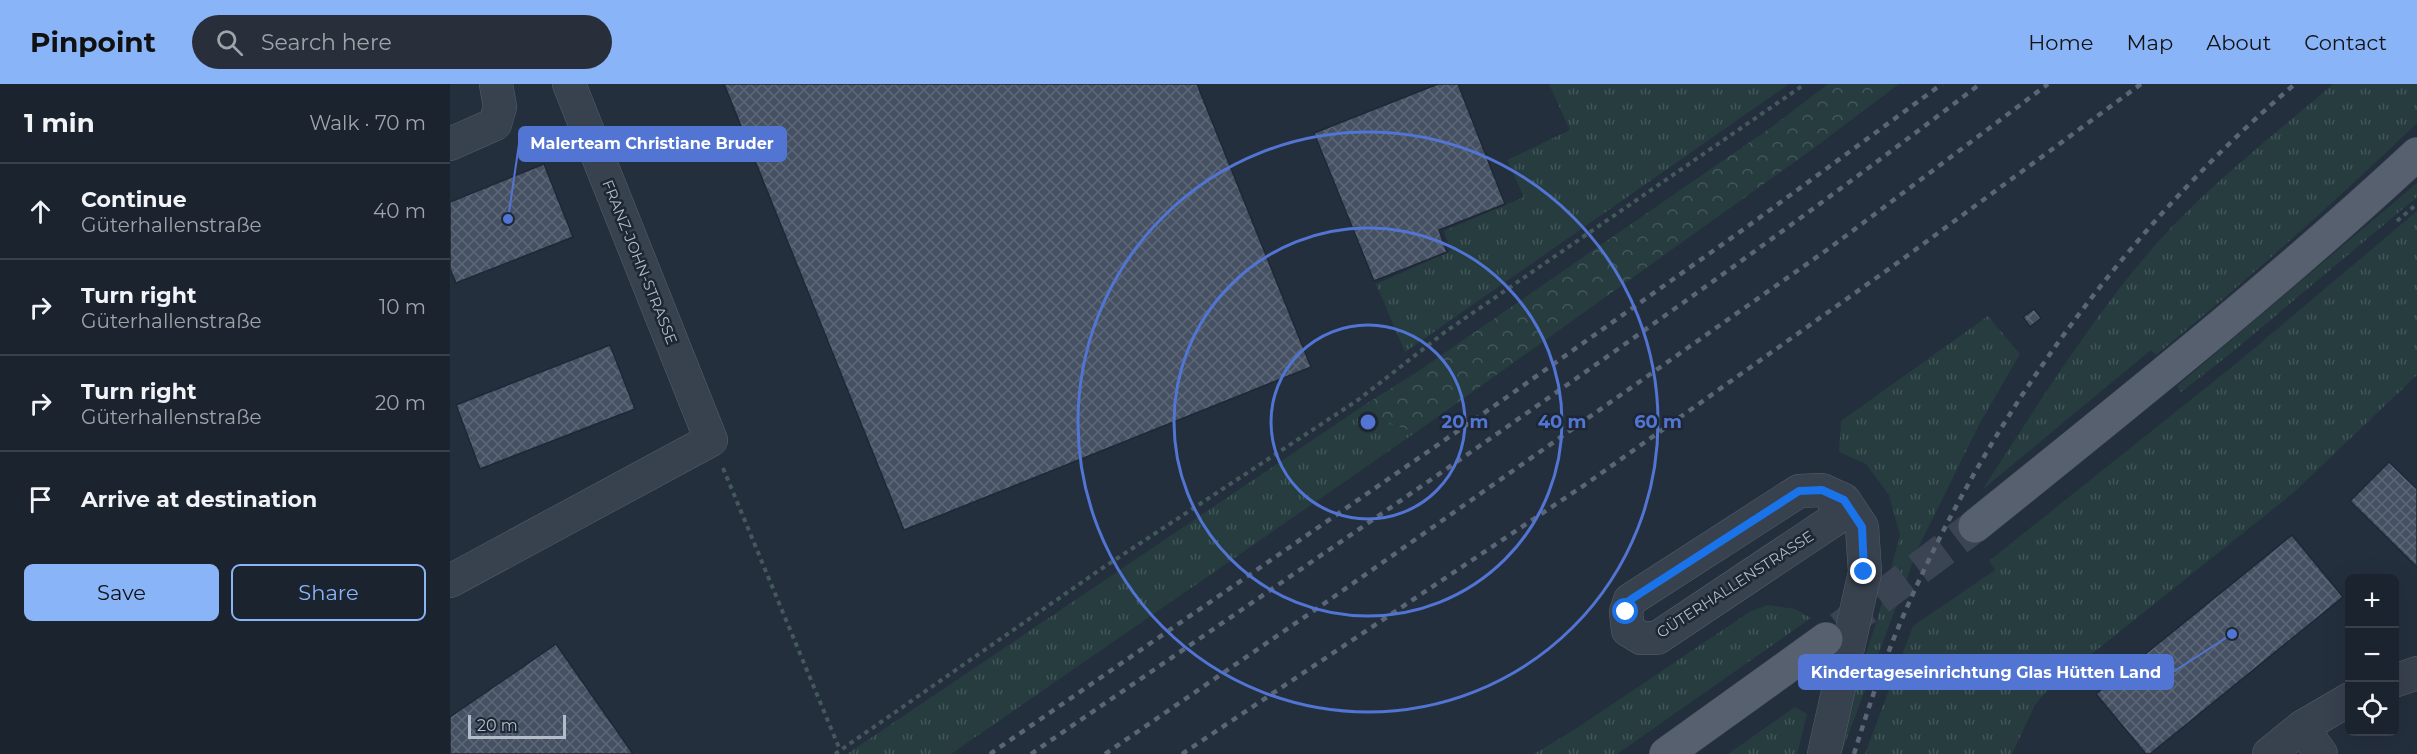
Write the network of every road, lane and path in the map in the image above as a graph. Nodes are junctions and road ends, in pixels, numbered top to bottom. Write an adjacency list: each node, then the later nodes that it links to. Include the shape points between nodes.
1 (496, 84): 4 (street, via 500,107 495,124)
2 (568, 84): 6 (street, FRANZ-JOHN-STRASSE)
3 (1805, 84): 15 (path, via 1445,332 1358,400 1101,569)
4 (450, 144)
5 (2417, 154): 8 (main road, via 2265,289)
6 (711, 440): 9 (street); 15 (path)
7 (1835, 496): 7 (street, GÜTERHALLENSTRASSE, via 1835,519 1657,638 1641,638 1628,630 1626,612 1630,600 1650,587 1799,491 1822,490); 18 (street, via 1844,500 1862,527 1864,572)
8 (1975, 526)
9 (450, 581)
10 (1826, 639): 17 (main road)
11 (2417, 673): 12 (street)
12 (2399, 679)
13 (2345, 701): 14 (street)
14 (2302, 727): 19 (street); 20 (street)
15 (840, 750): 16 (path)
16 (835, 754)
17 (1666, 754)
18 (1824, 754)
19 (2269, 754)
20 (2320, 754)

